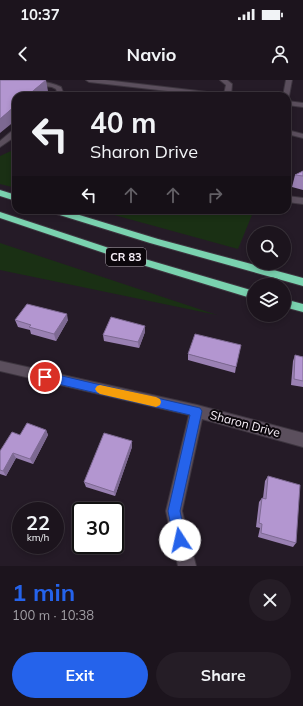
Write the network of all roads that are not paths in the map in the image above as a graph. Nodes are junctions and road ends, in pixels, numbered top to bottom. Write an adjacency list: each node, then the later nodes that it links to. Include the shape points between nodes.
1 (14, 80): 7 (street, via 54,85)
2 (89, 80): 6 (street)
3 (160, 80): 6 (street)
4 (223, 80): 9 (street, via 229,84)
5 (288, 80): 10 (street)
6 (154, 88): 8 (street)
7 (60, 92)
8 (191, 92)
9 (228, 92)
10 (286, 92)
11 (291, 104): 12 (street)
12 (303, 105)
13 (291, 133): 15 (street)
14 (12, 135): 16 (street)
15 (303, 136)
16 (0, 145)
17 (0, 193): 18 (highway)
18 (12, 197)
19 (291, 200): 20 (street)
20 (303, 201)
21 (66, 214): 23 (highway, CR 83, via 154,242)
22 (0, 215): 24 (highway, CR 83, via 117,254)
23 (303, 282)
24 (247, 293)
25 (291, 305): 26 (highway)
26 (303, 308)
27 (0, 366): 28 (street, Sharon Drive)
28 (197, 411): 29 (street, Sharon Drive); 30 (street, via 174,511)
29 (303, 440)
30 (187, 566)

